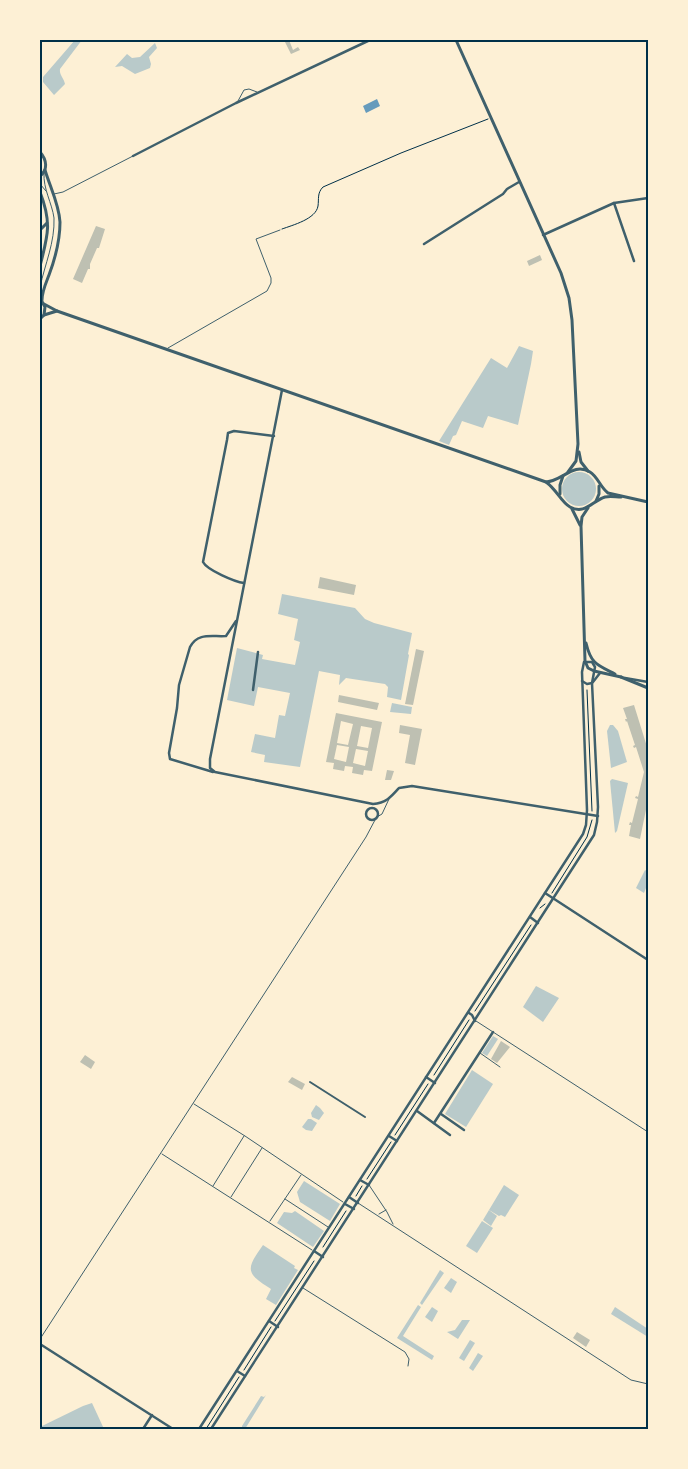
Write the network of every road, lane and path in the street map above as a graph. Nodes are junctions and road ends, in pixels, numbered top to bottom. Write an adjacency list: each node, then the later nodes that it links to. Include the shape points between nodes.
1 (370, 40): 3 (street)
2 (456, 40): 5 (street)
3 (260, 92): 4 (street); 4 (lane, via 244,90)
4 (236, 103): 7 (street)
5 (491, 118): 10 (street); 19 (path, via 323,187 316,212)
6 (40, 152): 8 (street, via 45,159)
7 (133, 156): 14 (lane)
8 (45, 171): 9 (street); 13 (lane); 14 (street)
9 (40, 176)
10 (520, 182): 20 (street); 22 (street)
11 (40, 184): 13 (lane)
12 (40, 192): 17 (street)
13 (46, 192): 27 (lane, via 53,211 54,230)
14 (53, 194): 29 (street, via 60,224)
15 (648, 198): 16 (street)
16 (614, 203): 20 (street); 25 (street)
17 (48, 217): 18 (street, via 47,224); 21 (street)
18 (40, 230): 21 (street)
19 (280, 230): 33 (lane, via 256,239 271,278 267,291)
20 (543, 235): 36 (street, via 561,273 571,309)
21 (46, 240): 23 (street)
22 (424, 244)
23 (43, 253): 24 (street); 26 (street)
24 (40, 257)
25 (634, 261)
26 (40, 266)
27 (40, 283): 28 (lane)
28 (40, 287)
29 (41, 300): 30 (street); 31 (street)
30 (57, 310): 31 (street); 33 (street)
31 (44, 314): 32 (street)
32 (40, 319)
33 (166, 349): 34 (street)
34 (282, 390): 35 (street); 40 (street)
35 (274, 436): 49 (street); 49 (street, via 228,433 202,562 235,582)
36 (578, 444): 37 (street, via 580,460); 38 (street, via 576,461)
37 (588, 471): 38 (street); 41 (street)
38 (568, 472): 39 (street)
39 (563, 476): 40 (street); 42 (street)
40 (546, 482): 42 (street)
41 (598, 483): 43 (street, via 608,493); 44 (street, via 600,491)
42 (560, 495): 47 (street)
43 (621, 497): 44 (street, via 606,497); 45 (street)
44 (595, 502): 46 (street)
45 (648, 502)
46 (589, 507): 47 (street); 48 (street)
47 (572, 508): 48 (street)
48 (580, 526): 51 (street)
49 (244, 583): 50 (street)
50 (238, 619): 64 (street, via 210,759 210,768); 64 (street, via 226,636 205,636 193,641 179,685 171,733 170,758)
51 (585, 637): 53 (street); 54 (street)
52 (258, 652): 62 (street)
53 (585, 661): 54 (street); 55 (street); 58 (street)
54 (594, 664): 55 (street); 57 (street)
55 (594, 671): 56 (street); 60 (street)
56 (600, 673): 57 (street); 60 (street)
57 (621, 677): 59 (street); 61 (street)
58 (582, 681): 60 (street); 67 (street)
59 (648, 682)
60 (592, 683): 68 (street)
61 (648, 688)
62 (252, 690)
63 (588, 690): 66 (path)
64 (214, 772): 65 (street, via 373,804)
65 (389, 799): 67 (street, via 399,788 422,787); 69 (lane)
66 (592, 811)
67 (587, 815): 68 (street); 71 (street, via 582,834)
68 (598, 816): 73 (street, via 594,835)
69 (376, 819): 69 (street, via 376,810 367,810 366,817 371,821); 92 (lane)
70 (592, 820): 72 (path, via 587,837)
71 (545, 893): 72 (street); 76 (street)
72 (550, 896): 73 (street)
73 (554, 898): 77 (street); 79 (street)
74 (545, 904): 75 (path)
75 (539, 909)
76 (530, 917): 77 (street); 81 (street)
77 (538, 922): 83 (street)
78 (530, 925): 80 (path)
79 (648, 960)
80 (475, 1011)
81 (468, 1012): 83 (street); 88 (street)
82 (470, 1020): 87 (path)
83 (475, 1021): 84 (lane); 90 (street)
84 (493, 1032): 85 (street); 98 (lane)
85 (480, 1053): 86 (lane); 94 (street)
86 (500, 1067)
87 (434, 1075)
88 (426, 1077): 90 (street); 102 (street)
89 (310, 1082): 95 (street)
90 (435, 1083): 93 (street)
91 (428, 1084): 99 (path)
92 (194, 1104): 101 (lane); 106 (lane)
93 (417, 1111): 96 (street); 104 (street)
94 (440, 1114): 96 (street); 97 (street)
95 (365, 1117)
96 (434, 1123): 100 (street)
97 (464, 1130)
98 (648, 1132)
99 (396, 1135)
100 (450, 1135)
101 (245, 1136): 105 (lane); 112 (lane)
102 (389, 1136): 104 (street); 109 (street)
103 (391, 1141): 108 (path)
104 (397, 1141): 110 (street)
105 (262, 1147): 107 (lane); 115 (lane)
106 (161, 1154): 112 (lane); 135 (lane)
107 (301, 1174): 116 (lane); 118 (lane)
108 (367, 1179)
109 (360, 1180): 110 (street); 114 (street)
110 (369, 1185): 117 (street); 120 (lane)
111 (363, 1186): 113 (path)
112 (212, 1187): 115 (lane)
113 (356, 1196)
114 (349, 1197): 117 (street); 118 (street)
115 (230, 1198): 123 (lane)
116 (285, 1198): 123 (lane); 125 (lane)
117 (358, 1203): 119 (street); 122 (lane)
118 (345, 1204): 119 (street); 125 (street)
119 (354, 1209): 128 (street)
120 (386, 1210): 122 (lane); 124 (lane)
121 (346, 1211): 126 (path)
122 (378, 1215): 124 (lane)
123 (269, 1222): 127 (lane)
124 (394, 1225): 142 (lane, via 631,1380)
125 (330, 1227): 127 (street)
126 (323, 1247)
127 (314, 1251): 128 (street); 131 (street)
128 (323, 1257): 130 (street)
129 (314, 1261): 132 (path)
130 (303, 1288): 134 (street); 137 (lane, via 405,1352)
131 (269, 1321): 134 (street); 139 (street)
132 (275, 1321)
133 (271, 1327): 138 (path)
134 (278, 1327): 140 (street)
135 (40, 1339)
136 (40, 1344): 143 (street)
137 (408, 1366)
138 (244, 1370)
139 (237, 1371): 140 (street); 146 (street)
140 (246, 1376): 148 (street)
141 (240, 1377): 147 (path)
142 (648, 1384)
143 (152, 1416): 144 (street); 145 (street)
144 (143, 1429)
145 (173, 1429)
146 (199, 1429)
147 (206, 1429)
148 (211, 1429)

